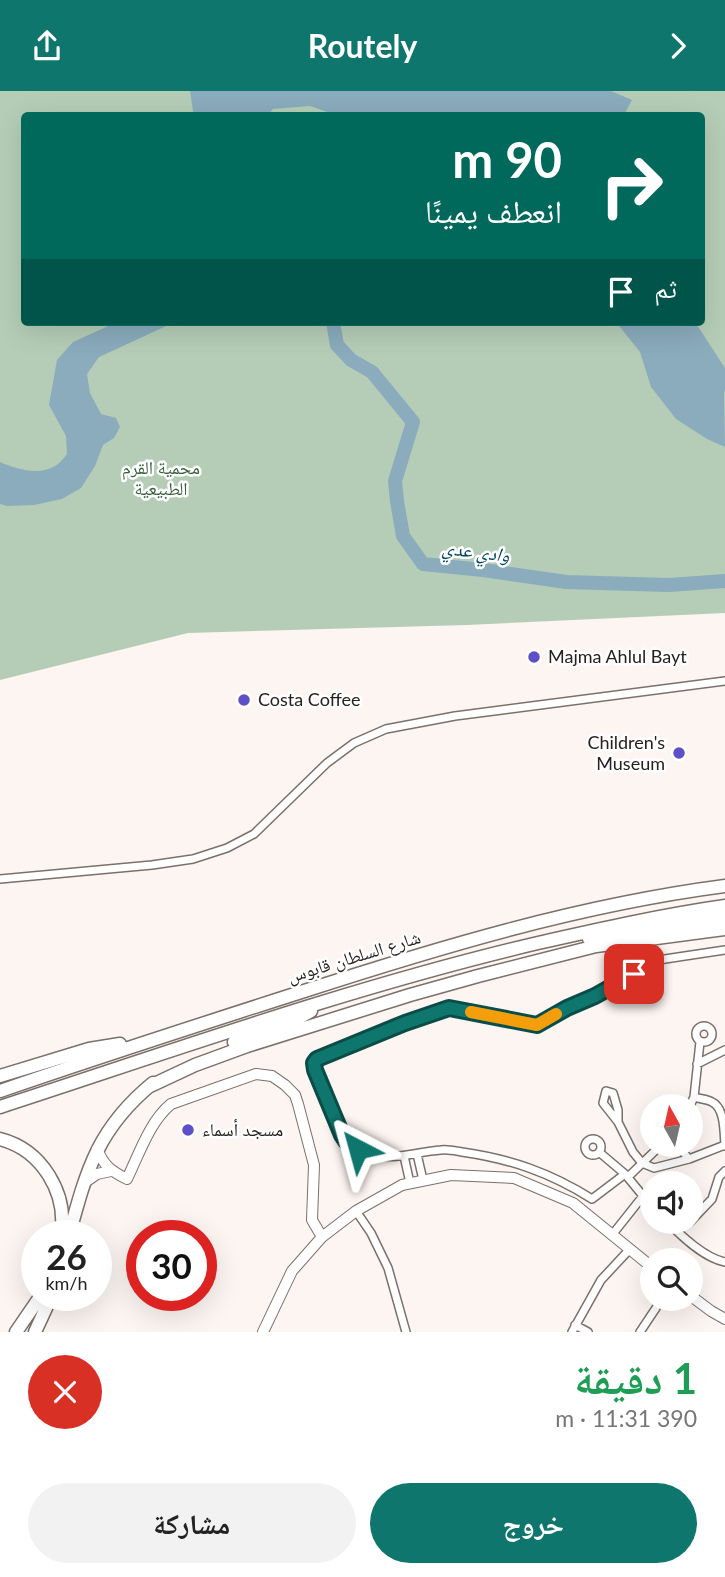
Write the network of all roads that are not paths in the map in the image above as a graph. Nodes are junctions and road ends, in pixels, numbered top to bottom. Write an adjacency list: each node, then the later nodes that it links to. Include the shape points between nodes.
1 (725, 681): 2 (street, via 386,729 354,743 327,763 254,834 227,848 152,865)
2 (0, 879)
3 (725, 886): 10 (highway, شارع السلطان قابوس, via 609,906 504,931)
4 (725, 906): 8 (highway, شارع السلطان قابوس, via 613,925)
5 (725, 918): 8 (highway)
6 (725, 929): 15 (highway, via 596,946 478,976 247,1046)
7 (725, 950): 26 (street, via 654,962 537,1025 449,1008 317,1059 315,1070 346,1141 374,1155)
8 (489, 955): 9 (highway, شارع السلطان قابوس)
9 (336, 997): 15 (highway, via 295,1020 183,1061); 19 (highway, شارع السلطان قابوس)
10 (162, 1036): 14 (highway, via 89,1049); 16 (highway, شارع السلطان قابوس)
11 (700, 1042): 13 (street)
12 (725, 1050): 13 (street)
13 (697, 1065): 17 (street)
14 (0, 1076)
15 (148, 1087): 23 (highway, via 111,1125)
16 (0, 1091)
17 (694, 1094)
18 (704, 1100): 22 (street, via 719,1109)
19 (0, 1107)
20 (618, 1122): 29 (street)
21 (0, 1139): 40 (highway, via 19,1145 51,1178)
22 (725, 1145): 28 (street)
23 (97, 1149): 30 (main road); 35 (highway)
24 (599, 1152): 32 (street)
25 (417, 1154): 26 (street); 32 (street, via 442,1150 502,1160 537,1170 592,1199); 33 (street)
26 (404, 1156): 34 (street)
27 (648, 1157): 29 (street)
28 (689, 1159): 29 (street, via 654,1168)
29 (642, 1163): 32 (street)
30 (111, 1171): 35 (main road); 44 (main road, via 127,1179 153,1124 171,1104 256,1074 272,1076 290,1090 298,1104 314,1165 312,1220)
31 (725, 1171): 38 (street)
32 (627, 1175): 36 (street)
33 (423, 1180): 34 (main road); 43 (main road, via 451,1175 513,1178 573,1203)
34 (410, 1183): 39 (main road)
35 (83, 1184): 41 (highway)
36 (640, 1191)
37 (640, 1200): 43 (street)
38 (703, 1208)
39 (356, 1211): 44 (main road); 61 (street, via 388,1268)
40 (63, 1220)
41 (73, 1220)
42 (679, 1234): 47 (street)
43 (612, 1235): 45 (main road)
44 (322, 1237): 60 (main road, via 292,1271)
45 (629, 1250): 46 (main road); 55 (street, via 601,1280)
46 (640, 1258)
47 (725, 1262)
48 (703, 1305): 54 (main road)
49 (33, 1311): 56 (highway)
50 (36, 1311): 57 (highway)
51 (41, 1311): 58 (highway)
52 (45, 1311): 59 (highway)
53 (654, 1311): 63 (street)
54 (725, 1319)
55 (573, 1329): 62 (street)
56 (16, 1332)
57 (22, 1332)
58 (35, 1332)
59 (44, 1332)
60 (263, 1332)
61 (406, 1332)
62 (588, 1332)
63 (640, 1332)

